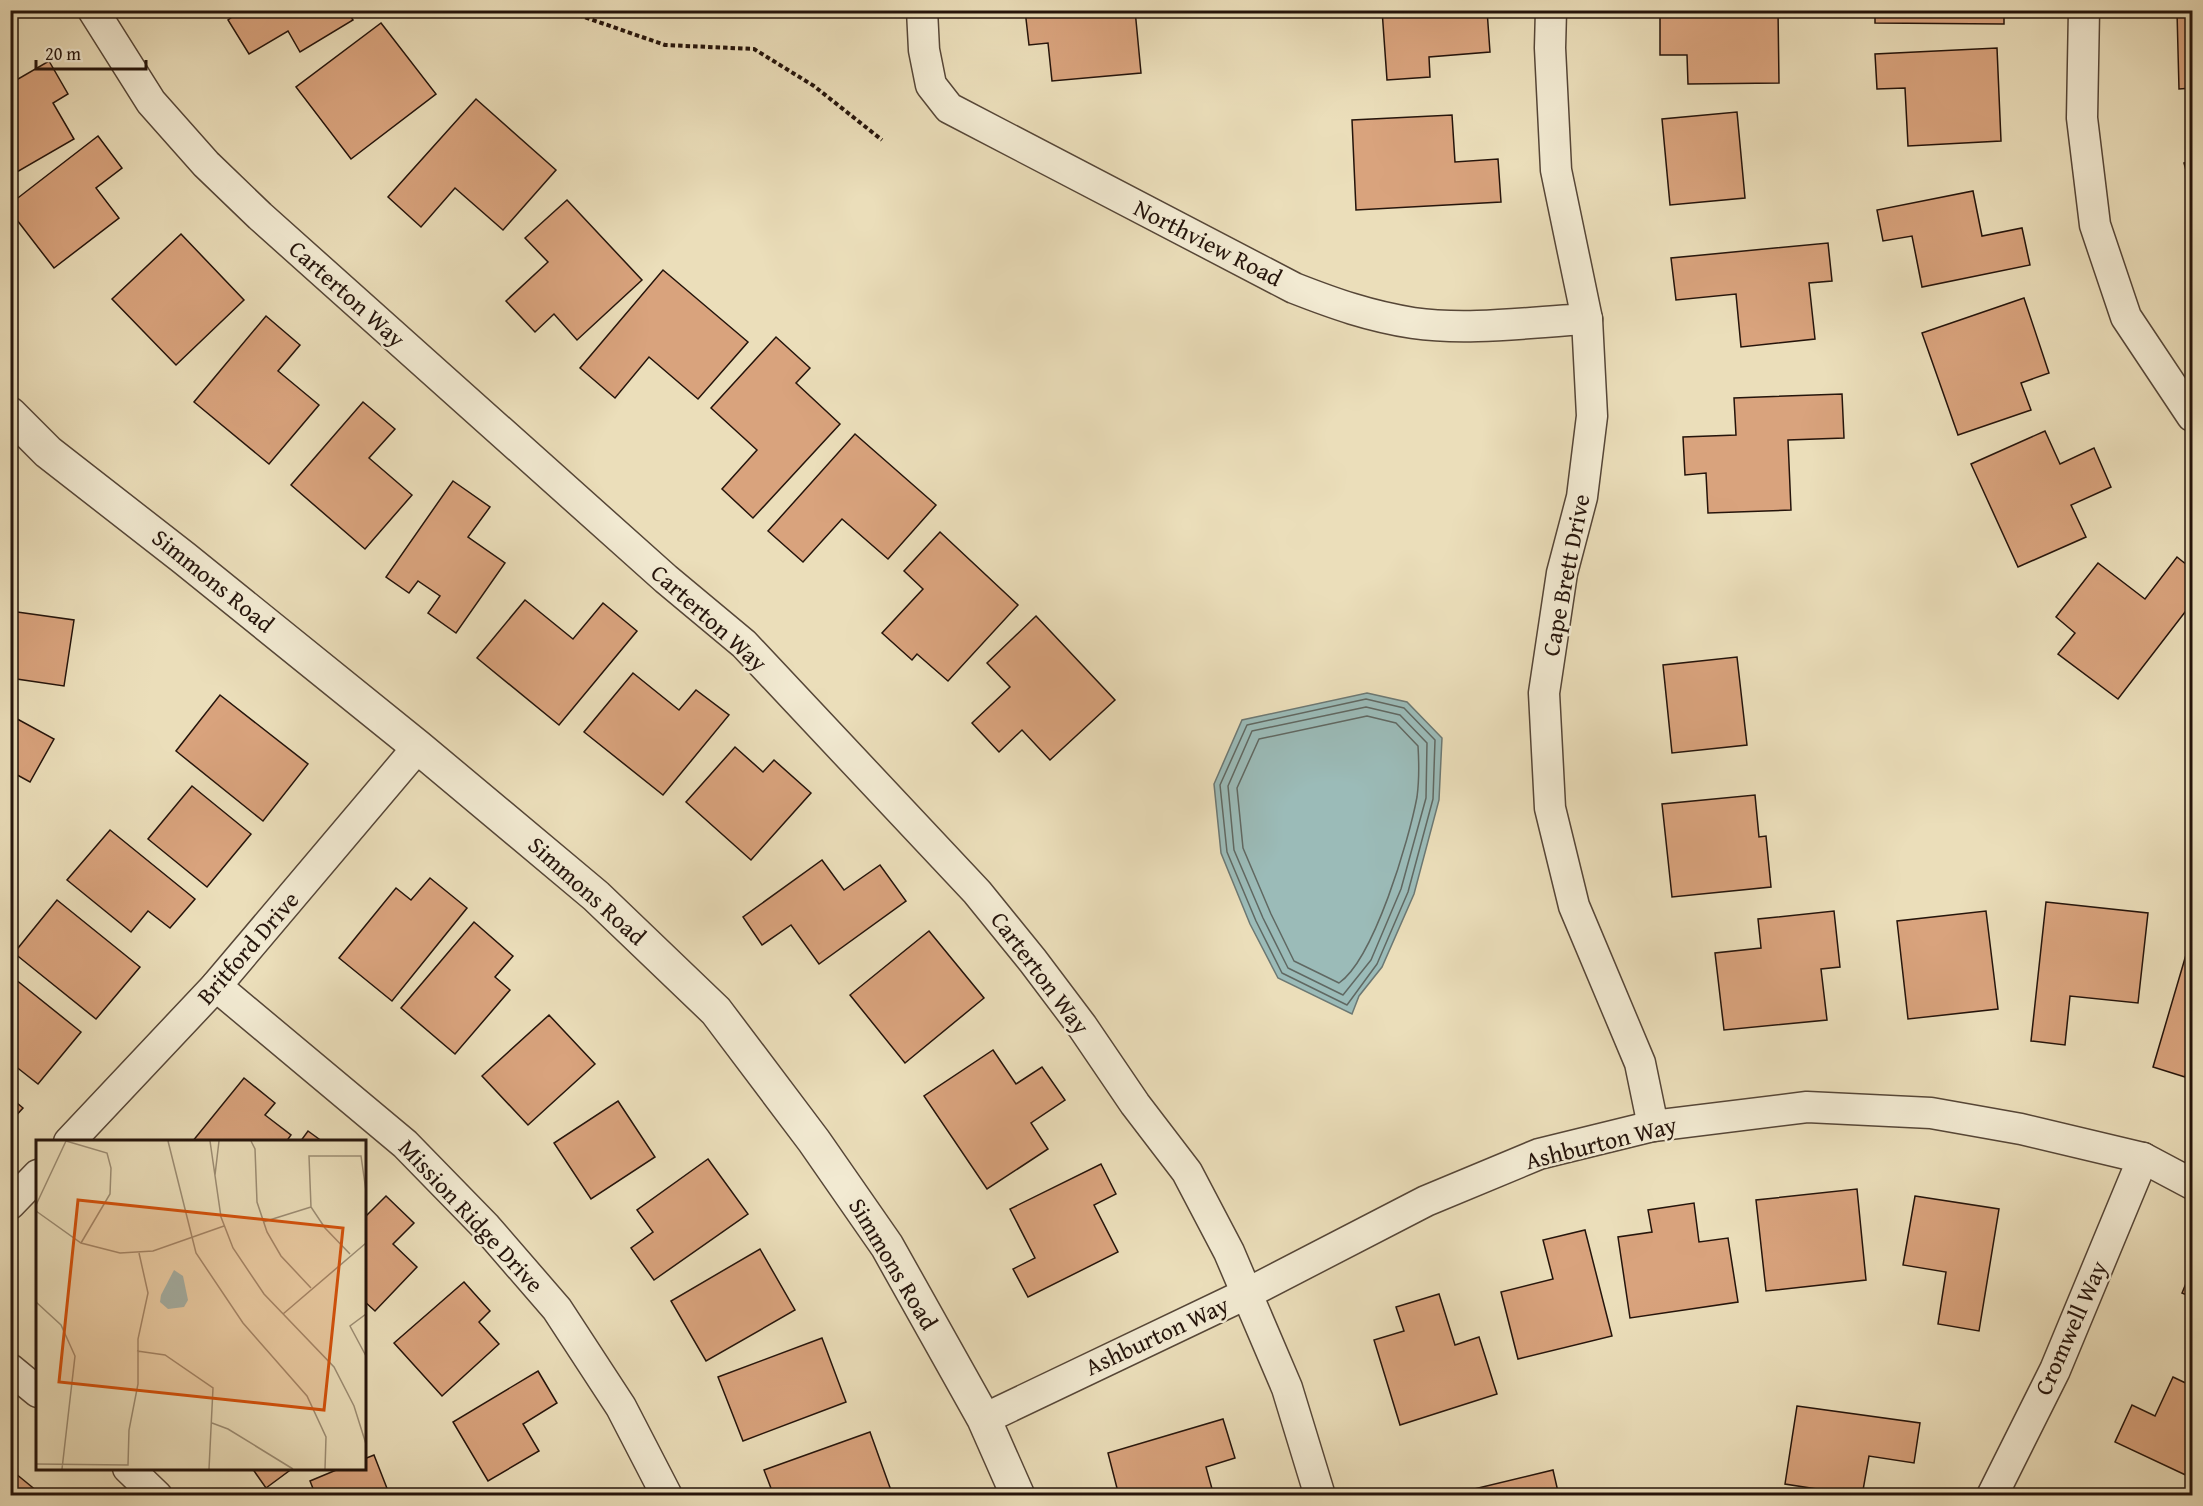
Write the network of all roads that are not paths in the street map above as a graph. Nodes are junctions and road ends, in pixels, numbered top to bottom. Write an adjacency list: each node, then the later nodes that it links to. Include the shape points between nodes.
1 (93, 10): 16 (street, Carterton Way, via 152,102 206,164 657,571 744,644 977,892 1082,1026 1187,1172)
2 (922, 10): 5 (street, Northview Road, via 931,85 949,108 1294,288 1352,310 1414,323 1483,326)
3 (1551, 10): 5 (street, Cape Brett Drive, via 1556,170)
4 (2084, 10): 7 (street, via 2082,118 2095,225 2126,317)
5 (1587, 319): 10 (street, Cape Brett Drive, via 1592,416 1582,498 1562,573 1544,693 1550,808 1574,906 1640,1063)
6 (10, 414): 8 (street, Simmons Road, via 48,452)
7 (2193, 416)
8 (418, 747): 9 (street, Britford Drive); 19 (street, Simmons Road, via 596,896 716,1011 887,1246)
9 (216, 986): 11 (street, Britford Drive); 21 (street, Mission Ridge Drive, via 405,1143 486,1227 557,1309 621,1407)
10 (1653, 1126): 12 (street, Ashburton Way, via 1807,1107 1931,1113 2021,1129); 16 (street, Ashburton Way, via 1539,1154 1426,1201)
11 (71, 1140)
12 (2143, 1158): 14 (street, Ashburton Way); 25 (street, Cromwell Way, via 2055,1370)
13 (36, 1177): 15 (street)
14 (2193, 1184)
15 (10, 1204)
16 (1248, 1293): 19 (street, Ashburton Way); 24 (street, Carterton Way, via 1287,1388)
17 (10, 1369): 18 (street)
18 (36, 1390)
19 (984, 1419): 23 (street, Simmons Road)
20 (130, 1470): 22 (street)
21 (657, 1493)
22 (157, 1496)
23 (1018, 1496)
24 (1320, 1496)
25 (1992, 1496)

